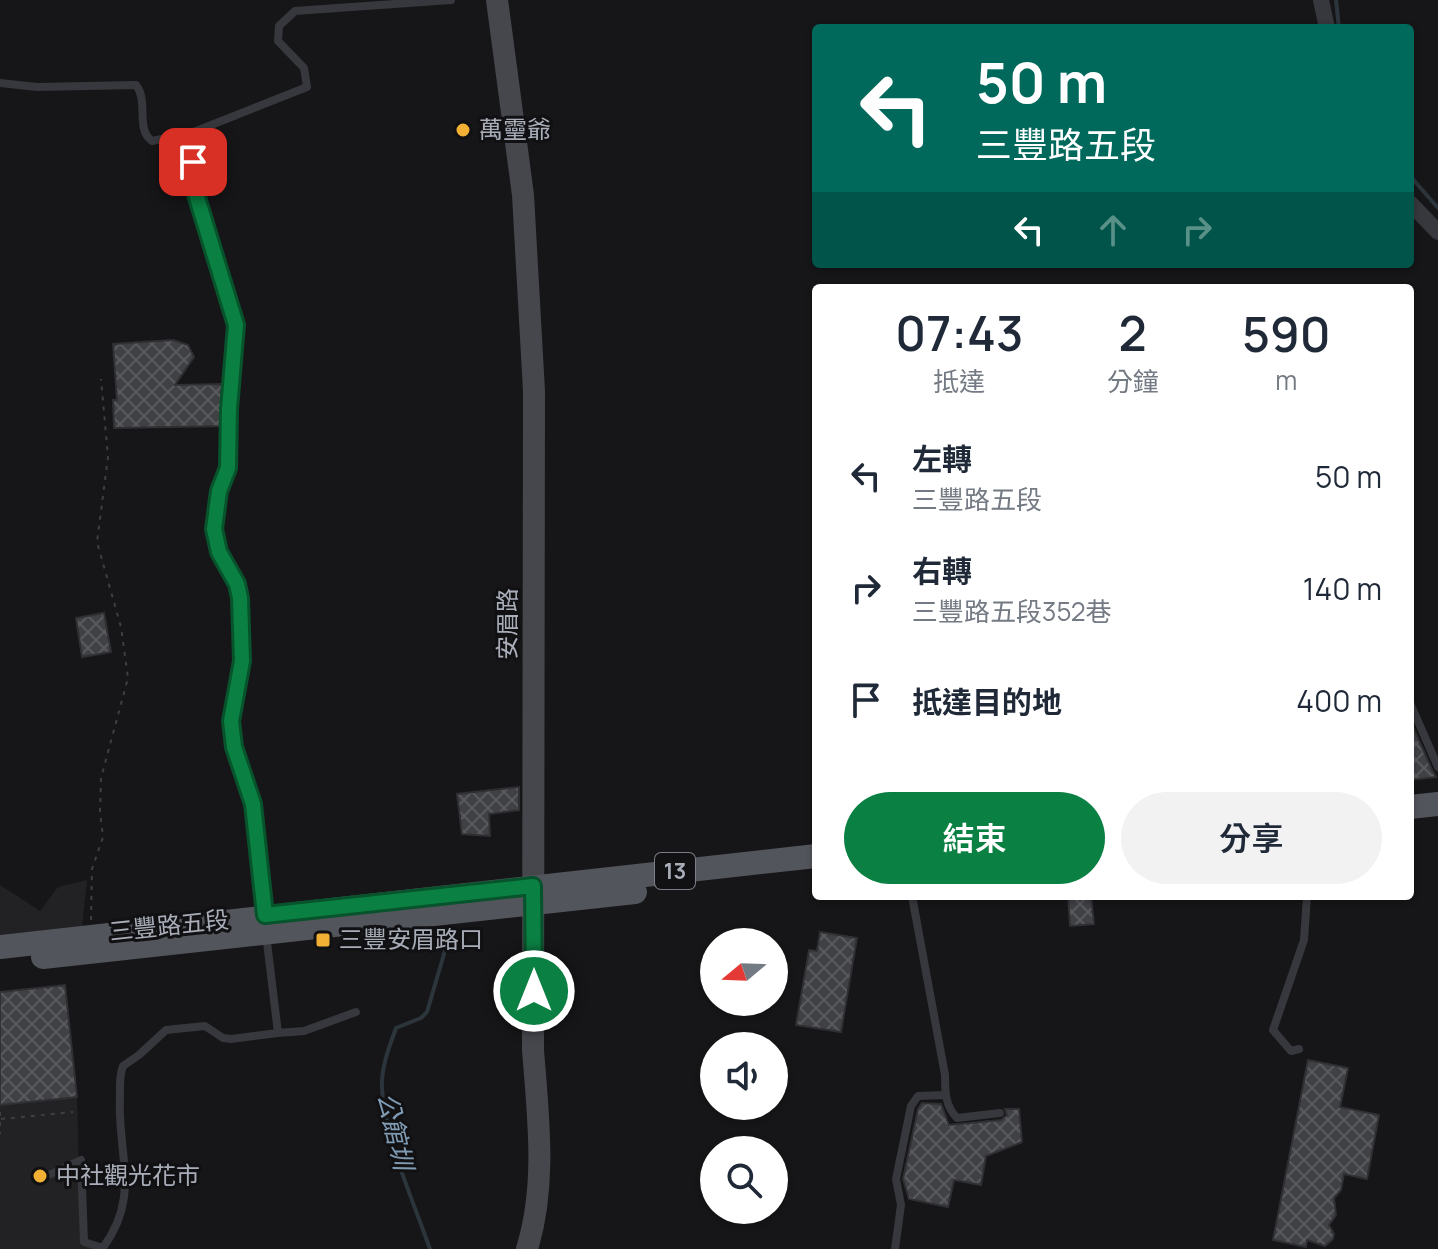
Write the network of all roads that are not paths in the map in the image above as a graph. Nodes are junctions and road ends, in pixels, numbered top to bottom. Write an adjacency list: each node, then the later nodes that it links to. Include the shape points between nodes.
1 (451, 0): 6 (lane, via 295,11 279,26 278,41 304,68 307,87)
2 (497, 0): 17 (street, 安眉路, via 523,195 532,335)
3 (1321, 0): 4 (street)
4 (1326, 24)
5 (0, 83): 6 (lane, via 136,85 143,93 147,137 152,141)
6 (191, 133): 20 (lane, via 195,191 236,325 228,468 214,529 240,598 242,661 231,721 253,804)
7 (1414, 207): 8 (street)
8 (1438, 232)
9 (1414, 712): 10 (lane)
10 (1438, 767)
11 (1438, 787): 12 (main road)
12 (1414, 790)
13 (1438, 804): 14 (main road)
14 (1414, 807)
15 (812, 857): 17 (main road, 三豐路五段 / 13)
16 (812, 871): 17 (main road, 三豐路五段 / 13)
17 (534, 894): 20 (main road, 三豐路五段 / 13); 30 (street, 安眉路, via 533,1050 540,1150 537,1207)
18 (913, 900): 26 (lane)
19 (1307, 900): 25 (lane, via 1304,940 1273,1030 1291,1051)
20 (265, 924): 21 (main road, 三豐路五段 / 13, via 91,935); 22 (main road, 三豐路五段 / 13); 24 (lane)
21 (0, 947)
22 (0, 961)
23 (356, 1012): 24 (lane, via 304,1031)
24 (278, 1033): 29 (lane, via 231,1039 205,1026 166,1030 123,1066 118,1126 127,1177 119,1224)
25 (1299, 1049)
26 (945, 1095): 27 (lane, via 957,1118); 31 (lane, via 918,1096 911,1106 896,1179 901,1205)
27 (1000, 1113)
28 (51, 1174): 29 (lane, via 81,1160 84,1242)
29 (102, 1249)
30 (527, 1249)
31 (895, 1249)

